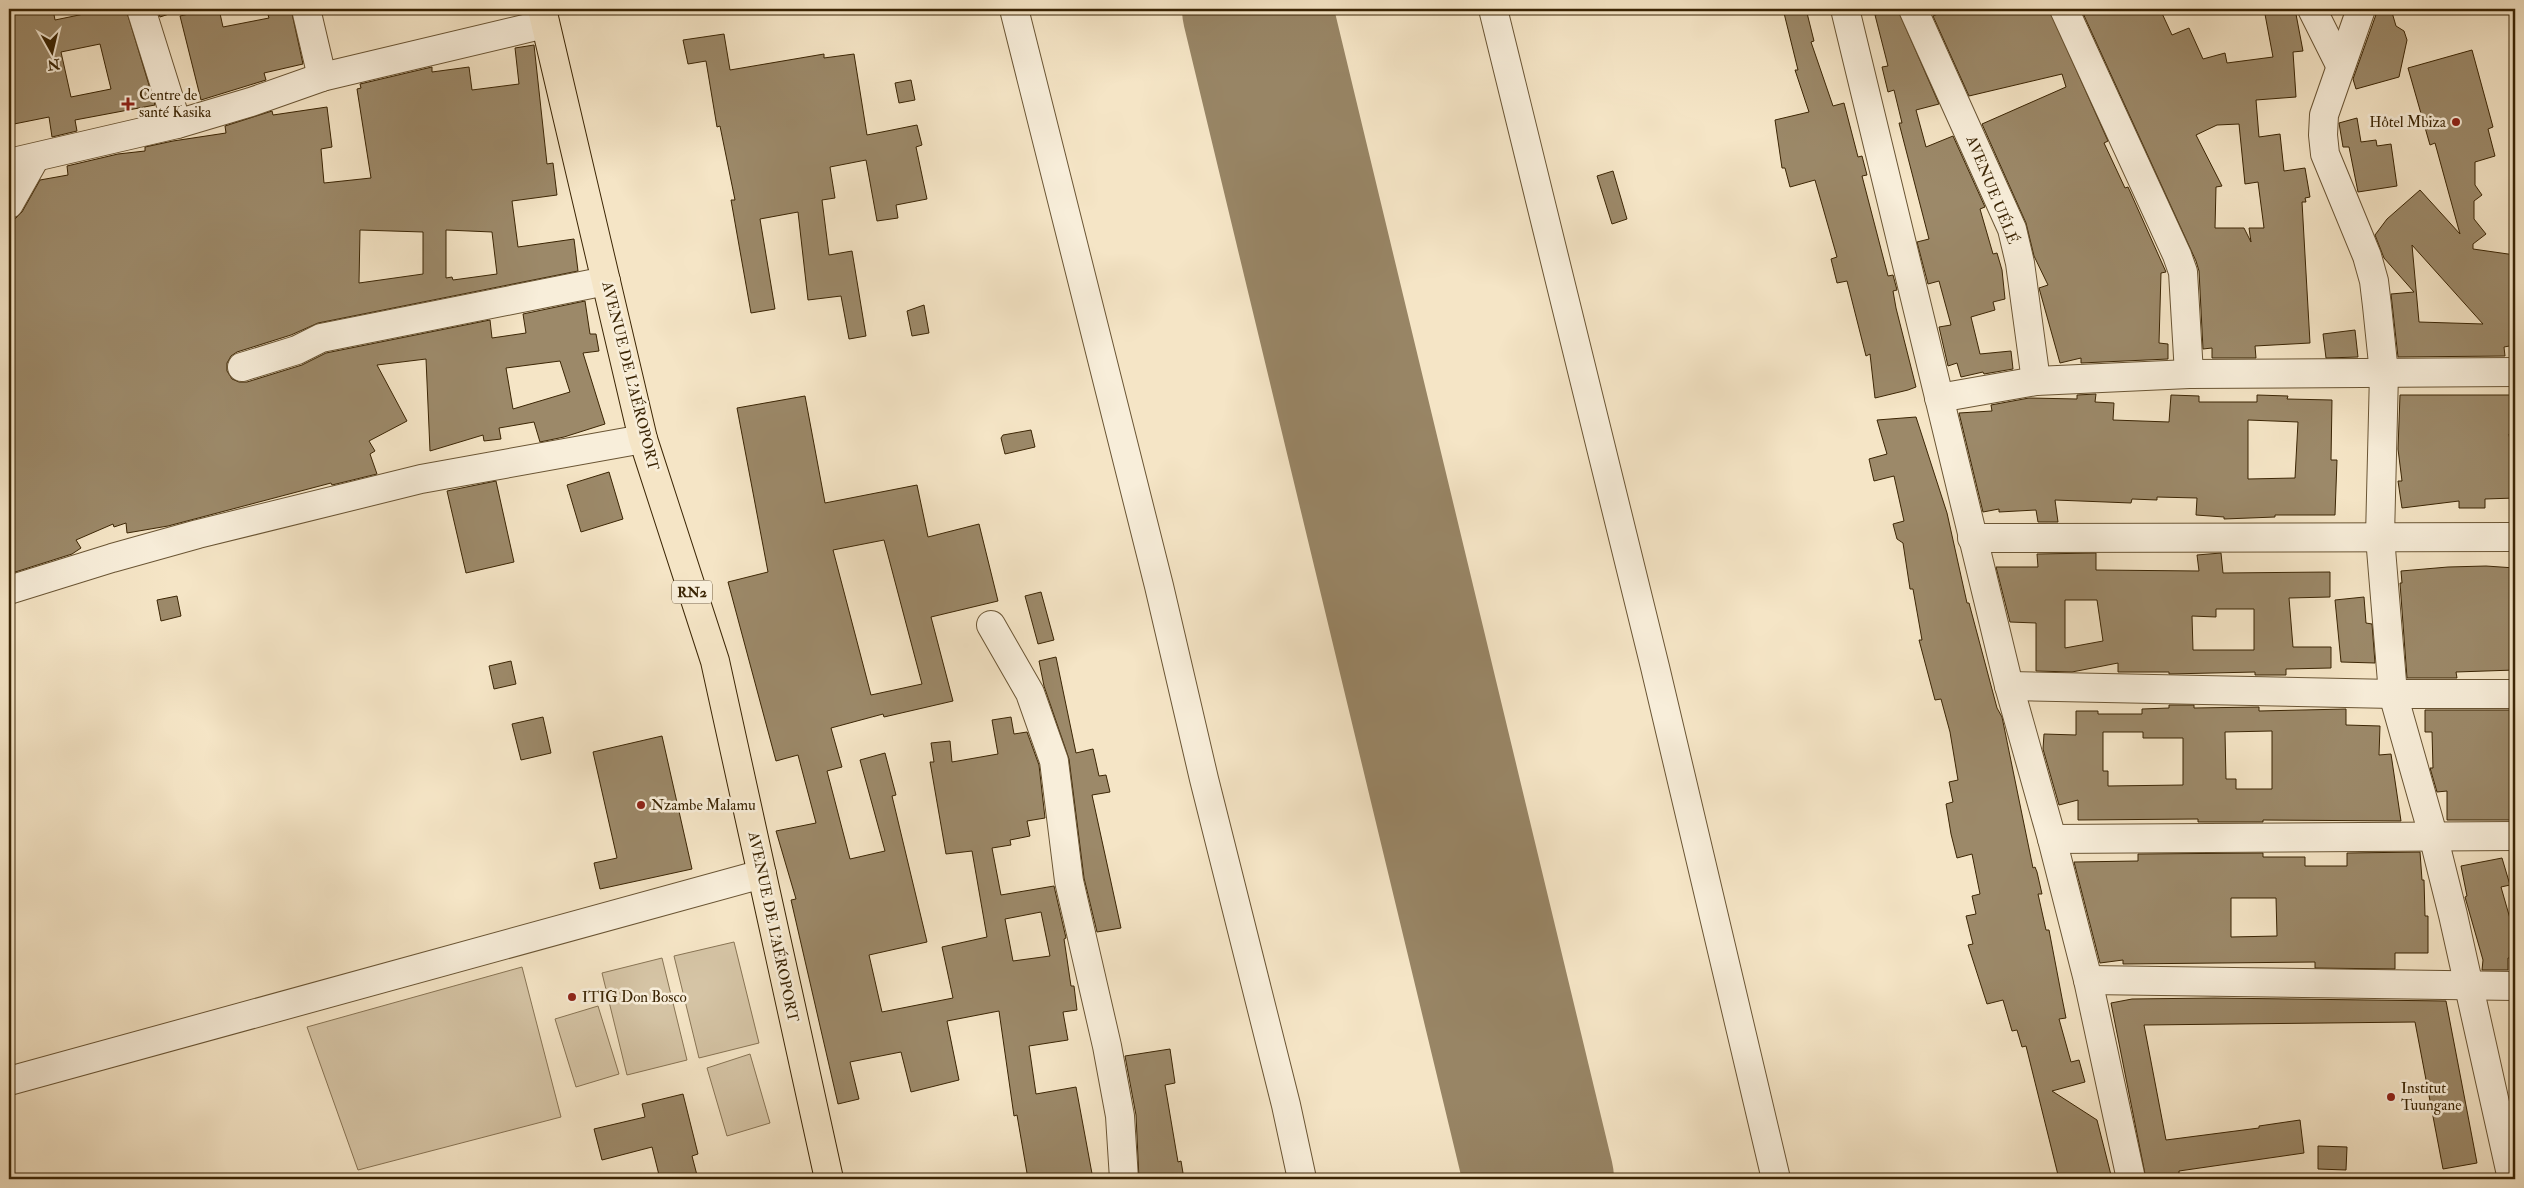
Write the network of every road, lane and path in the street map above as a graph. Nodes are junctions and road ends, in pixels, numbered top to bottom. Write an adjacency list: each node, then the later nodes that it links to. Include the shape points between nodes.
1 (142, 9): 13 (street)
2 (306, 9): 12 (street)
3 (1014, 9): 43 (street, via 1159,586)
4 (1493, 9): 44 (street, via 1655,667)
5 (1845, 9): 23 (street)
6 (1913, 9): 22 (street, AVENUE UÉLÉ, via 2012,229 2020,263)
7 (2064, 9): 21 (street, via 2183,272)
8 (2312, 9): 11 (street)
9 (2361, 9): 11 (street)
10 (544, 16): 12 (street); 17 (highway, AVENUE DE L'AÉROPORT / RN2)
11 (2340, 65): 19 (street, via 2324,115 2325,154 2367,256 2374,282)
12 (322, 77): 13 (street)
13 (177, 124): 14 (street)
14 (35, 158): 15 (street); 16 (street)
15 (9, 163)
16 (9, 204)
17 (606, 281): 18 (street, via 321,338 297,350); 24 (highway, AVENUE DE L'AÉROPORT / RN2)
18 (242, 367)
19 (2384, 372): 20 (street); 21 (street); 25 (street)
20 (2515, 372)
21 (2189, 374): 22 (street)
22 (2036, 381): 23 (street)
23 (1939, 398): 27 (street)
24 (642, 439): 28 (street, via 422,479 198,534); 36 (highway, AVENUE DE L'AÉROPORT / RN2, via 715,661)
25 (2380, 537): 26 (street); 27 (street); 31 (street)
26 (2515, 537)
27 (1972, 538): 30 (street)
28 (9, 590)
29 (991, 625): 42 (street, via 1030,693 1054,761 1069,881 1120,1116)
30 (2009, 686): 31 (street); 35 (street)
31 (2393, 694): 32 (street); 33 (street)
32 (2515, 694)
33 (2433, 835): 34 (street); 35 (street); 38 (street)
34 (2515, 836)
35 (2052, 839): 37 (street)
36 (762, 874): 40 (street); 41 (highway, AVENUE DE L'AÉROPORT / RN2)
37 (2088, 980): 38 (street); 45 (street)
38 (2470, 986): 39 (street); 46 (street)
39 (2515, 986)
40 (9, 1081)
41 (829, 1179)
42 (1124, 1179)
43 (1302, 1179)
44 (1776, 1179)
45 (2131, 1179)
46 (2512, 1179)

